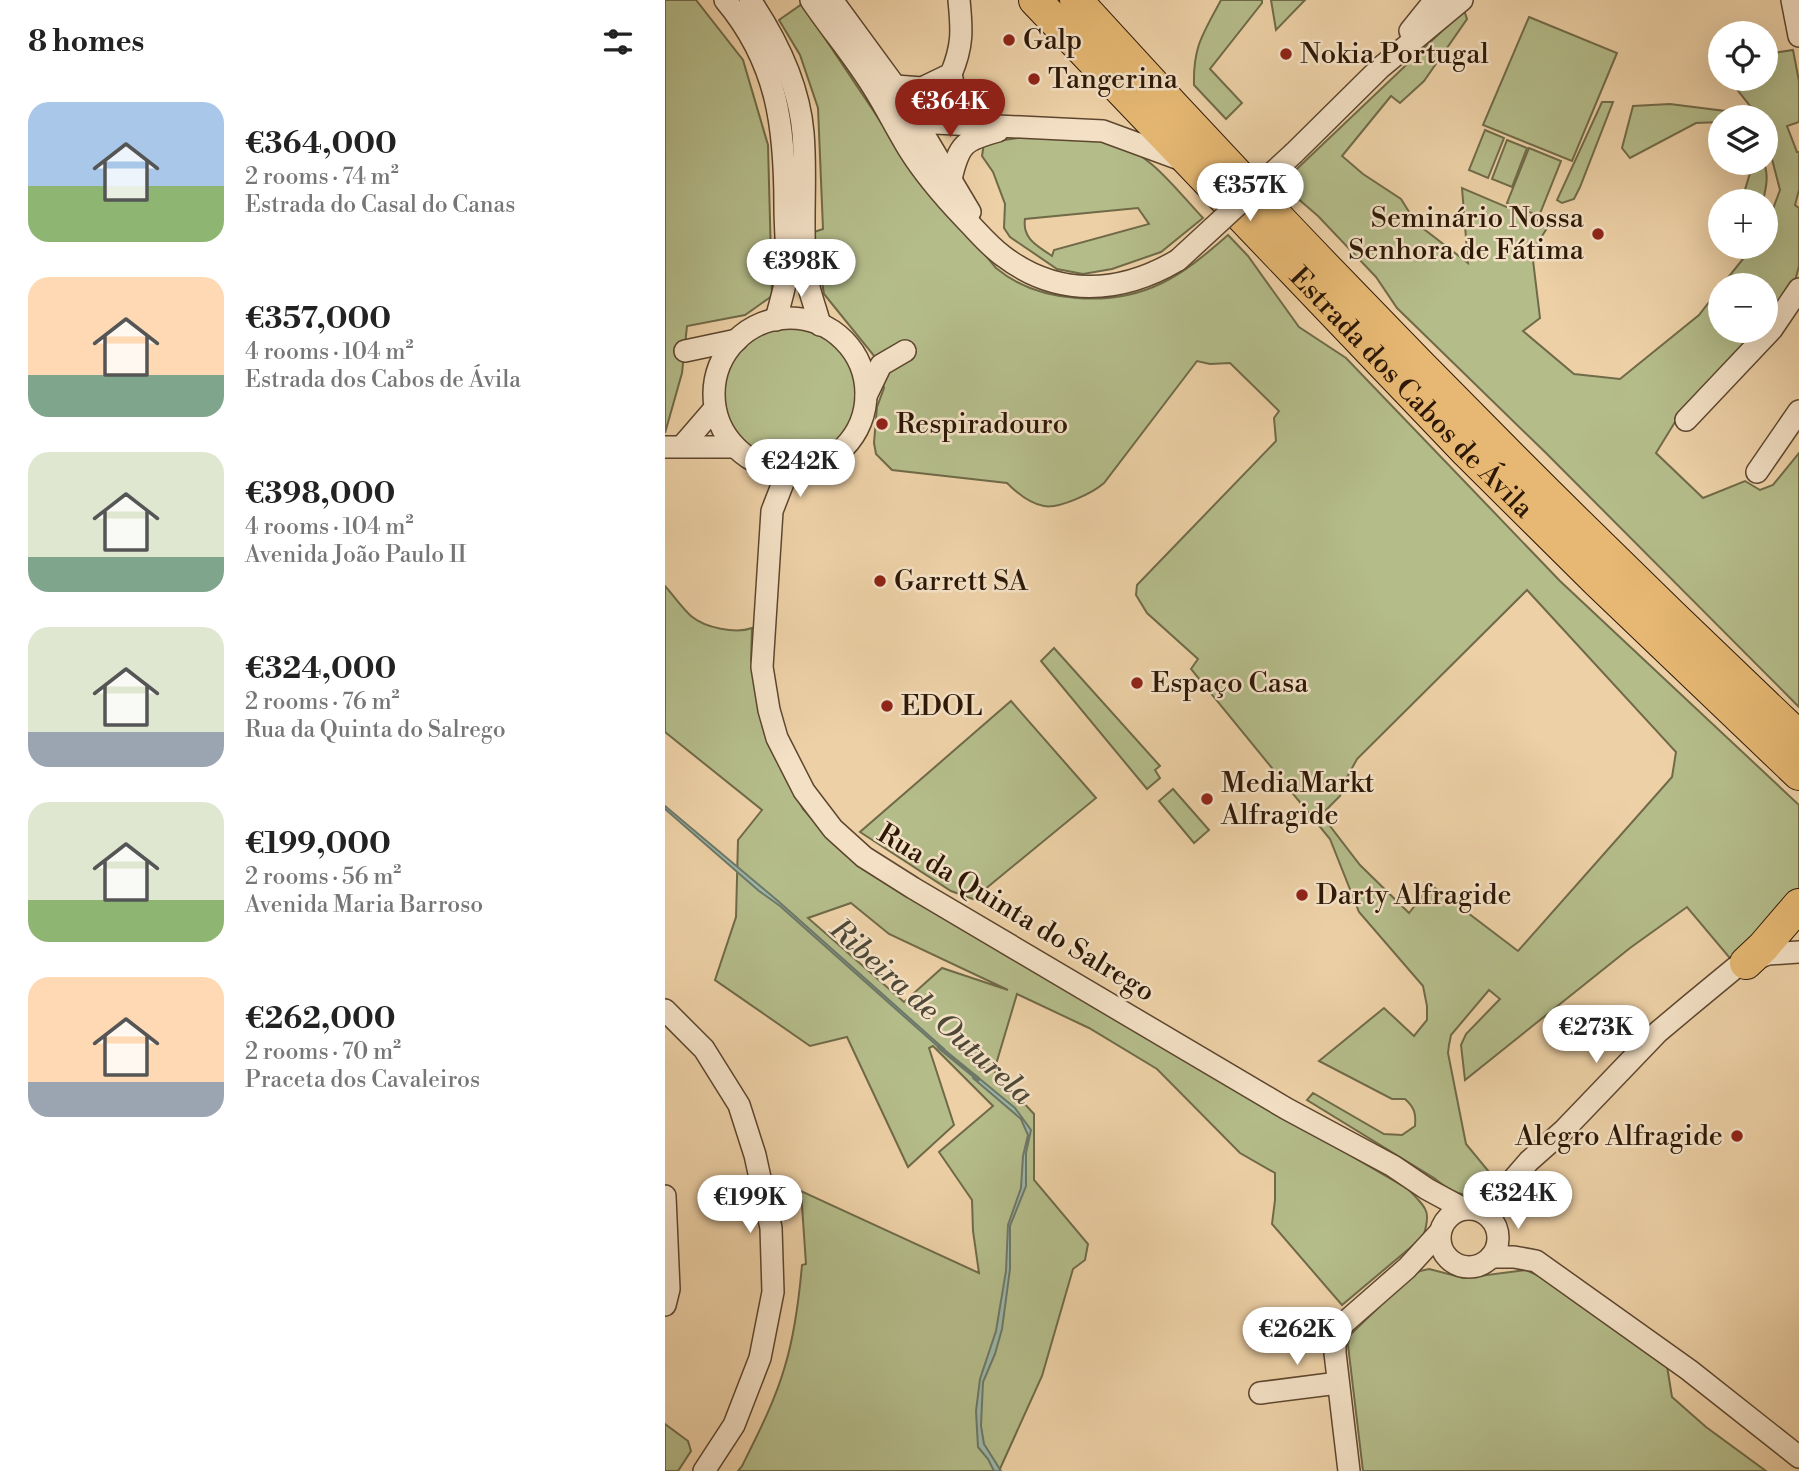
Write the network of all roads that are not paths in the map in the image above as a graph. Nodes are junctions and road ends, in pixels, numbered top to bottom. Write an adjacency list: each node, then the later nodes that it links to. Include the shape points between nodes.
1 (725, 0): 23 (street, via 748,32 772,82 780,113 785,153 786,278)
2 (750, 0): 24 (street, via 778,47 800,113 807,274)
3 (811, 0): 14 (street)
4 (832, 0): 14 (street)
5 (959, 0): 13 (street, via 962,37)
6 (1035, 0): 19 (highway, Estrada dos Cabos de Ávila)
7 (1076, 0): 38 (highway, Estrada dos Cabos de Ávila, via 1373,316)
8 (1435, 0): 12 (street)
9 (1462, 0): 12 (street)
10 (1792, 0): 11 (street)
11 (1799, 36)
12 (1380, 68): 21 (street, bridge, via 1178,260 1140,279 1093,288 1063,284 1009,261)
13 (951, 74): 14 (street, via 922,88); 15 (street); 16 (street, via 957,103)
14 (885, 88): 15 (street); 18 (street)
15 (914, 122): 16 (street); 18 (street); 20 (street)
16 (975, 124): 17 (street)
17 (1011, 127): 19 (street, via 1103,131); 20 (street, via 972,138 957,155)
18 (908, 149): 21 (street, via 940,192)
19 (1190, 163): 39 (highway, Estrada dos Cabos de Ávila, via 1476,461)
20 (951, 179): 21 (street)
21 (989, 244)
22 (1799, 289): 31 (street, via 1772,329)
23 (776, 320): 24 (street, via 799,319); 25 (street)
24 (820, 325): 28 (street, via 854,354)
25 (737, 340): 27 (street); 27 (street, via 685,351)
26 (905, 351): 28 (street, via 881,365)
27 (715, 378): 29 (street)
28 (866, 396): 35 (street, via 859,425 842,449 817,465)
29 (715, 408): 32 (street); 33 (street)
30 (1799, 411): 36 (street)
31 (1686, 420)
32 (674, 446): 33 (street)
33 (735, 447): 34 (street)
34 (759, 464): 35 (street); 37 (street, Rua da Quinta do Salrego)
35 (788, 470): 37 (street, Rua da Quinta do Salrego)
36 (1757, 472)
37 (772, 512): 46 (street, Rua da Quinta do Salrego, via 762,667 769,710 792,769 833,829 864,857 913,888)
38 (1799, 737)
39 (1761, 738): 40 (highway, Estrada dos Cabos de Ávila); 41 (highway)
40 (1799, 774)
41 (1799, 794)
42 (1799, 905): 44 (highway)
43 (1799, 952): 44 (street, via 1768,954)
44 (1745, 963): 48 (street, via 1658,1032 1564,1130)
45 (665, 1010): 57 (street, via 704,1049 739,1105 771,1228 773,1292 759,1358 734,1425)
46 (1427, 1189): 48 (street, Rua da Quinta do Salrego); 49 (street, Rua da Quinta do Salrego)
47 (665, 1196): 53 (street, via 669,1289)
48 (1474, 1211): 49 (street, via 1449,1216); 50 (street, via 1497,1229)
49 (1442, 1227): 51 (street, via 1441,1248); 52 (street)
50 (1491, 1257): 51 (street, via 1476,1266 1458,1266); 56 (street, via 1536,1261 1689,1370)
51 (1451, 1261): 52 (street)
52 (1407, 1268): 54 (street, via 1343,1324 1335,1344)
53 (665, 1305)
54 (1338, 1383): 55 (street); 58 (street)
55 (1260, 1393)
56 (1799, 1457)
57 (704, 1471)
58 (1349, 1471)

